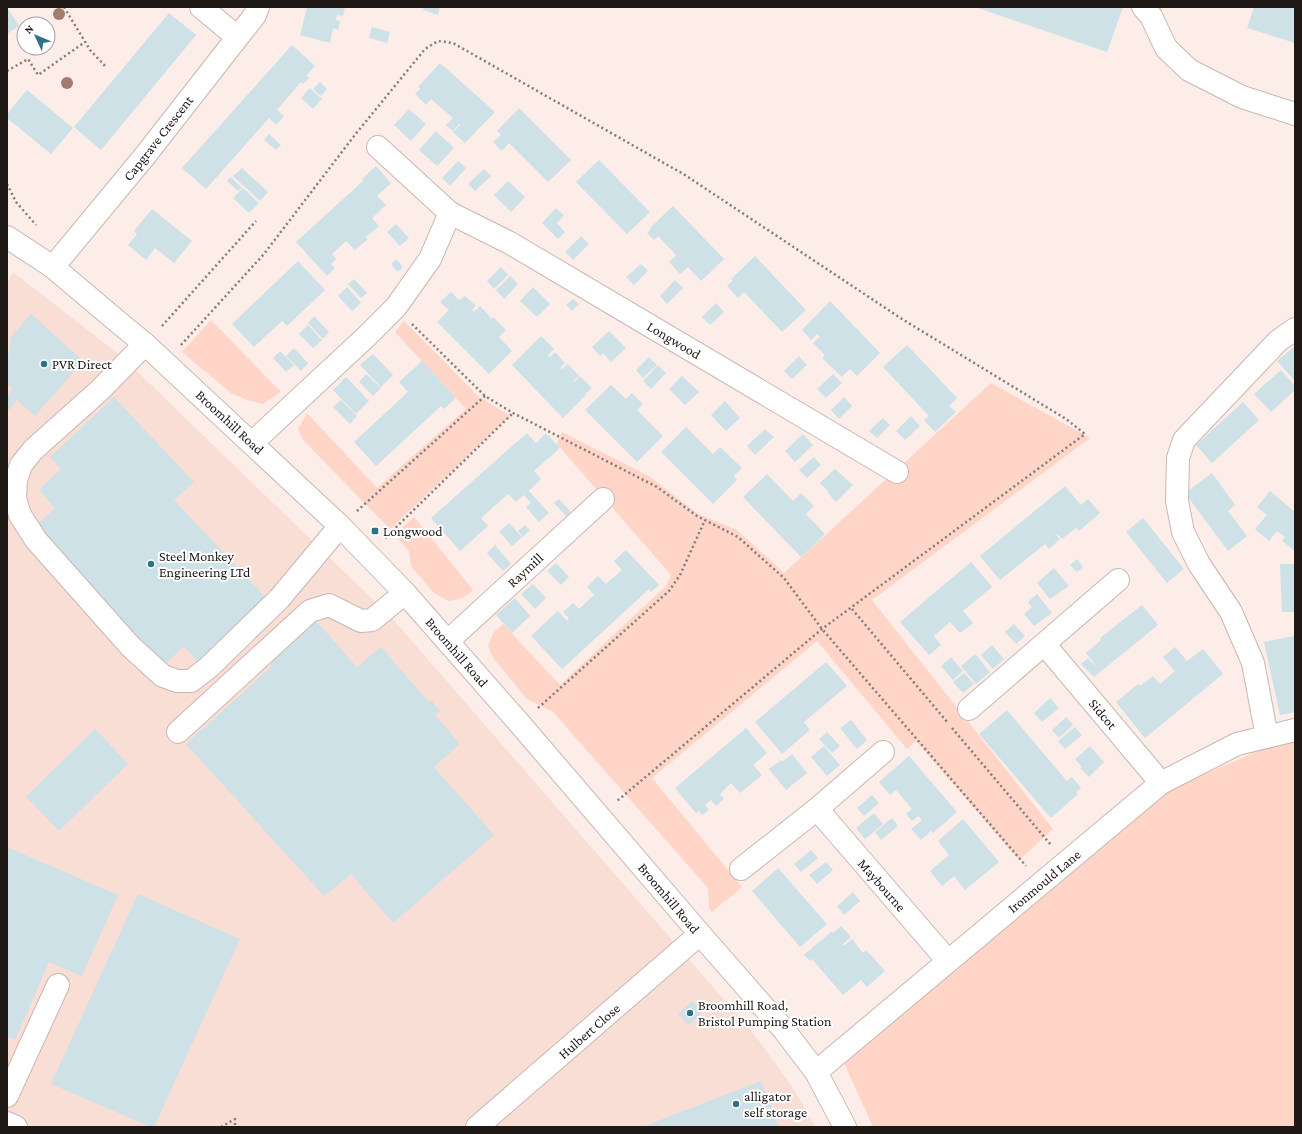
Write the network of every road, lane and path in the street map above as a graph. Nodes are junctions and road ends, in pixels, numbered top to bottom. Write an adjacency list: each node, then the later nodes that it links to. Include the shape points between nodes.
1 (64, 7): 6 (path)
2 (201, 7): 5 (street)
3 (258, 7): 5 (street, Capgrave Crescent, via 255,15)
4 (1143, 7): 9 (street, via 1152,16 1166,48 1189,70 1242,97)
5 (237, 37): 15 (street, Capgrave Crescent, via 144,157)
6 (85, 42): 7 (path); 8 (path, via 38,76 28,59)
7 (106, 67)
8 (7, 71)
9 (1295, 114)
10 (378, 147): 12 (street, Longwood)
11 (7, 184): 15 (path, via 16,202)
12 (450, 213): 16 (street, via 430,259); 22 (street, Longwood, via 510,243)
13 (256, 221): 18 (path)
14 (7, 237): 15 (street, Broomhill Road)
15 (58, 261): 18 (street, Broomhill Road)
16 (396, 307): 19 (path); 21 (street)
17 (1295, 329): 36 (street, via 1278,342 1184,440 1178,458 1177,500 1183,532 1199,564 1231,612 1253,663)
18 (145, 344): 21 (street, Broomhill Road); 25 (street, via 100,390 33,450 21,465 16,480 15,498 20,515 36,540 131,647 163,676 177,681 191,681 279,599)
19 (485, 396): 20 (path); 25 (path)
20 (513, 413): 24 (path, via 657,487); 26 (path)
21 (252, 443): 25 (street, Broomhill Road)
22 (897, 472)
23 (603, 499): 30 (street, Raymill)
24 (705, 520): 33 (path, via 680,575 669,591); 42 (path, via 738,537 784,578 822,629)
25 (340, 526): 26 (street, Broomhill Road)
26 (368, 555): 28 (street, Broomhill Road)
27 (1118, 580): 31 (street)
28 (405, 593): 30 (street, Broomhill Road); 35 (street, via 372,620 361,621 329,605 310,611)
29 (852, 608): 40 (path)
30 (448, 641): 33 (street, Broomhill Road)
31 (1045, 645): 32 (street); 38 (street, Sidcot)
32 (969, 709)
33 (520, 724): 43 (street, Broomhill Road)
34 (1295, 730): 36 (street, Ironmould Lane)
35 (178, 732)
36 (1267, 737): 38 (street, Ironmould Lane, via 1237,744)
37 (883, 752): 39 (street)
38 (1161, 783): 40 (street, Ironmould Lane)
39 (817, 809): 41 (street); 44 (street, Maybourne)
40 (1066, 862): 42 (street, Ironmould Lane)
41 (741, 870)
42 (1041, 883): 44 (street, Ironmould Lane)
43 (700, 934): 46 (street, Broomhill Road, via 784,1030); 52 (street, Hulbert Close)
44 (948, 961): 46 (street, Ironmould Lane)
45 (58, 986): 47 (street)
46 (816, 1072): 53 (street, Broomhill Road)
47 (7, 1096)
48 (7, 1123): 49 (street)
49 (16, 1127)
50 (221, 1127): 51 (path, via 235,1119)
51 (235, 1127)
52 (478, 1127)
53 (845, 1127)

